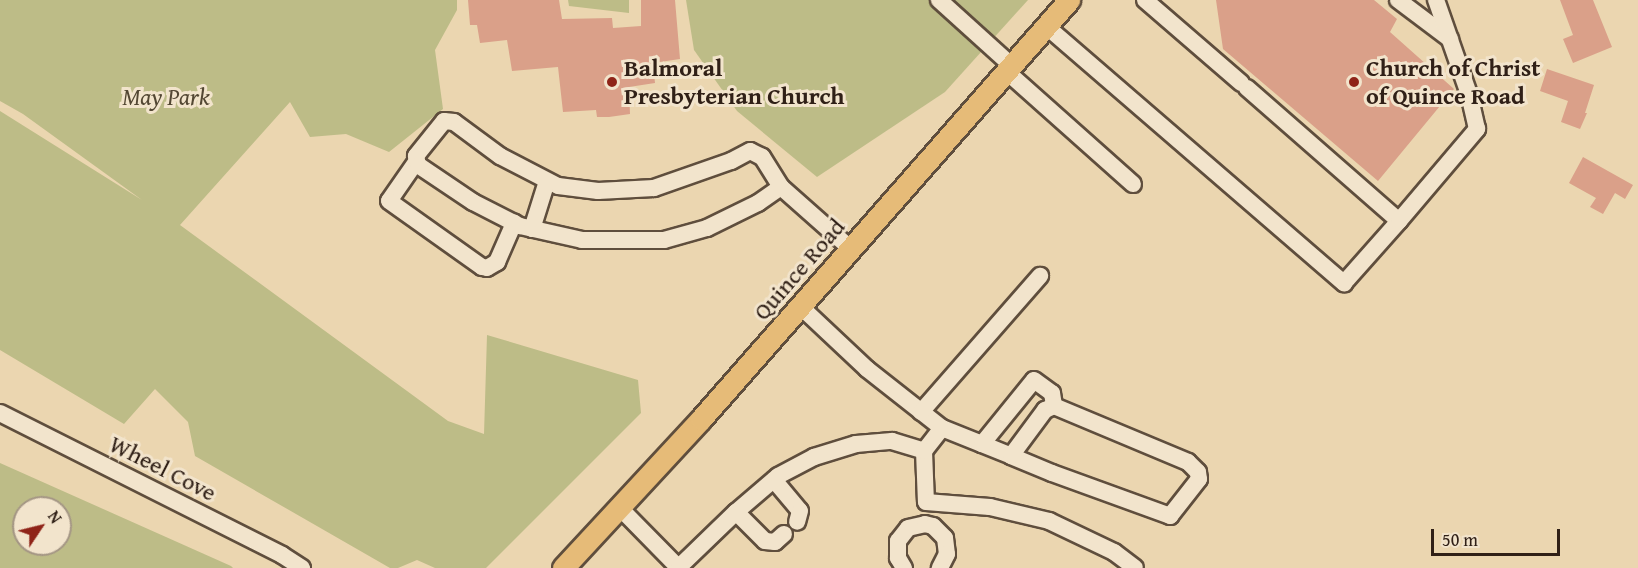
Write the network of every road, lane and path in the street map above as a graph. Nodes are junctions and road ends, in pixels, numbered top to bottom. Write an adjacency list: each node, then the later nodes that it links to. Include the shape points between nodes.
1 (939, 0): 8 (street)
2 (1069, 0): 6 (main road, Quince Road)
3 (1145, 0): 13 (street)
4 (1398, 0): 7 (street)
5 (1436, 0): 7 (street)
6 (1046, 26): 8 (main road, Quince Road); 13 (street, via 1344,283)
7 (1450, 39): 13 (street, via 1477,129)
8 (1008, 68): 11 (street); 16 (main road, Quince Road)
9 (417, 162): 10 (street, via 416,156 444,121 454,122 500,156); 14 (street, via 472,202); 14 (street, via 389,201 482,267 497,262)
10 (547, 181): 12 (street, via 598,191 654,188 750,151 762,157); 15 (street)
11 (1133, 184)
12 (781, 187): 15 (street, via 708,228 664,240 582,240); 16 (street)
13 (1399, 221)
14 (514, 223): 15 (street)
15 (532, 229)
16 (850, 248): 18 (main road, Quince Road)
17 (1040, 276): 20 (street)
18 (800, 306): 20 (street, via 867,369); 28 (main road, Quince Road)
19 (1054, 406): 23 (street, via 1052,393 1034,380); 25 (street, via 1045,410); 25 (street, via 1188,462 1199,479 1170,516)
20 (921, 412): 22 (street)
21 (0, 413): 34 (street, Wheel Cove)
22 (942, 428): 23 (street); 24 (street)
23 (982, 444): 25 (street)
24 (924, 451): 26 (street, via 892,441 856,444 814,458); 27 (street)
25 (1011, 456)
26 (774, 480): 29 (street); 30 (street, via 800,511)
27 (926, 502): 31 (street); 38 (street, via 990,507 1049,521 1114,552)
28 (619, 507): 33 (main road, Quince Road); 35 (street)
29 (736, 512): 32 (street, via 765,541 774,542); 35 (street)
30 (797, 522)
31 (925, 524): 36 (street, via 908,528 898,541 898,558); 37 (street, via 945,538 947,554)
32 (784, 534)
33 (565, 566)
34 (302, 568)
35 (679, 568)
36 (904, 568)
37 (940, 568)
38 (1135, 568)

